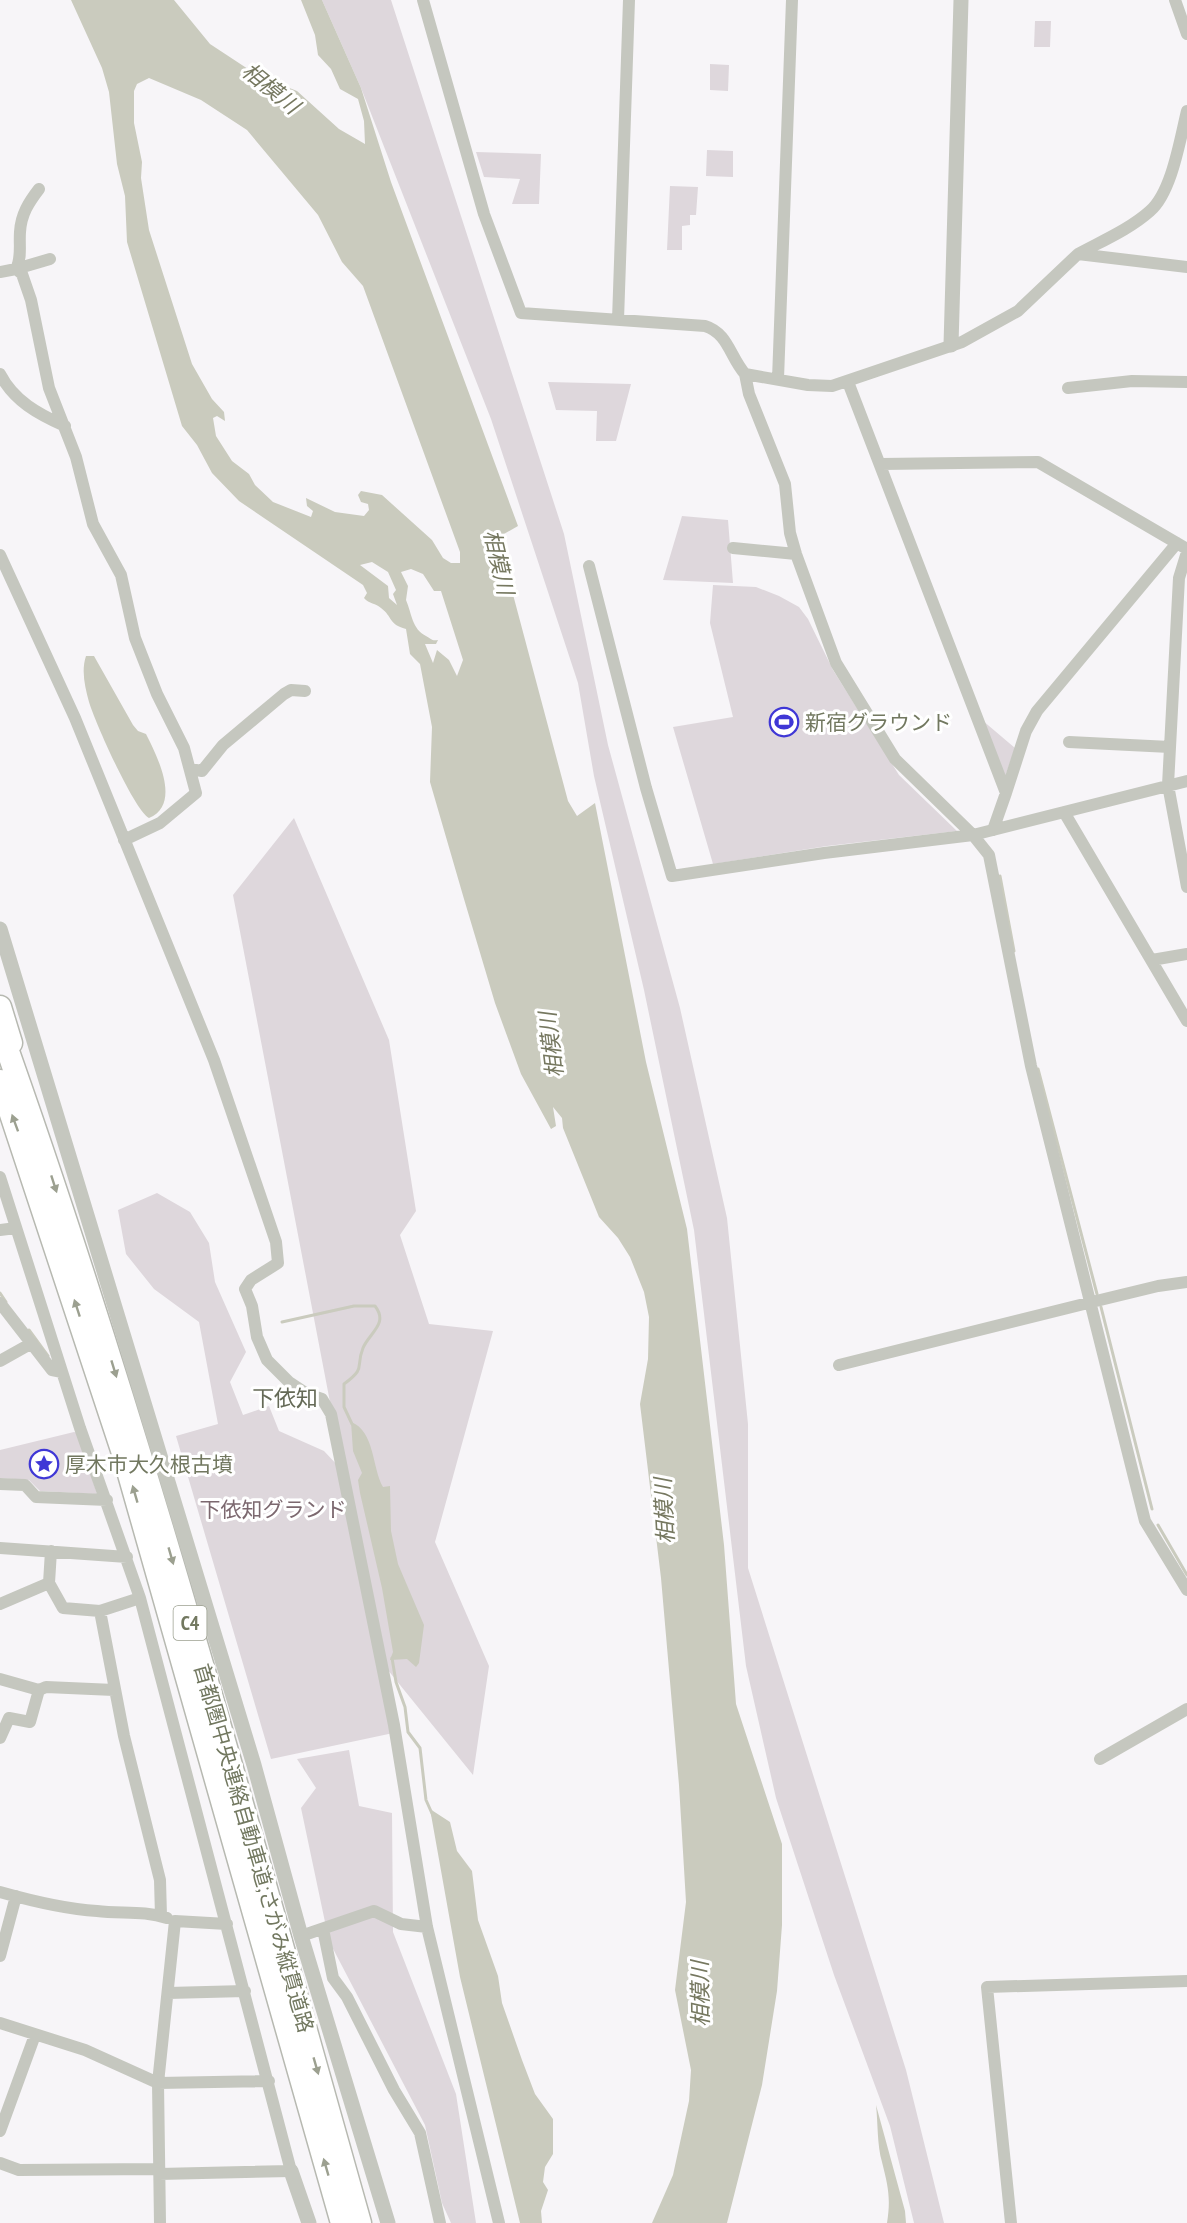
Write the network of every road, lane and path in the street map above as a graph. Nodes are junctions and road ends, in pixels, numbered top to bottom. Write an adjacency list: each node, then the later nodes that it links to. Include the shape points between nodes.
1 (423, 0): 14 (street, via 484,214 521,313)
2 (629, 0): 14 (street)
3 (792, 0): 18 (street)
4 (962, 0): 15 (street)
5 (1175, 0): 6 (street)
6 (1187, 34)
7 (1187, 111): 9 (street, via 1163,194 1152,210)
8 (39, 189): 12 (street, via 24,210 20,262)
9 (1078, 255): 11 (street); 15 (street, via 1018,311)
10 (50, 259): 12 (street)
11 (1187, 267)
12 (16, 269): 13 (street); 22 (street, via 22,274 31,300 49,388)
13 (0, 272)
14 (618, 320): 17 (street, via 715,329 722,334)
15 (951, 345): 19 (street)
16 (0, 374): 22 (street, via 15,397)
17 (745, 374): 18 (street); 26 (street, via 749,394 785,484)
18 (778, 379): 19 (street, via 822,387)
19 (848, 382): 23 (street)
20 (1187, 382): 21 (street, via 1132,381)
21 (1068, 388)
22 (65, 426): 34 (street, via 93,524 121,575 135,638)
23 (880, 464): 25 (street, via 1038,462); 37 (street)
24 (733, 548): 26 (street)
25 (1184, 548): 29 (street, via 1179,578); 37 (street, via 1037,711 1026,731)
26 (796, 554): 40 (street, via 836,663 895,759)
27 (0, 555): 41 (street, via 75,718)
28 (589, 566): 40 (street, via 672,876)
29 (1183, 594): 30 (street)
30 (1181, 657): 33 (street)
31 (305, 691): 34 (street, via 284,694 223,745 202,771)
32 (1069, 742): 33 (street)
33 (1170, 747): 36 (street)
34 (190, 769): 41 (street, via 195,793 160,823)
35 (1187, 781): 36 (street)
36 (1168, 785): 38 (street); 42 (street)
37 (1006, 794): 39 (street)
38 (1064, 812): 39 (street); 45 (street)
39 (993, 830): 40 (street)
40 (973, 835): 55 (street, via 989,855 1030,1066)
41 (124, 840): 82 (street, via 214,1060 276,1242 278,1263 251,1280 245,1289 262,1352 289,1382 322,1399 331,1414 394,1725)
42 (1187, 887)
43 (0, 929): 84 (street, via 248,1744)
44 (1187, 954): 45 (street)
45 (1152, 960): 47 (street)
46 (0, 1007): 50 (highway)
47 (1187, 1021)
48 (0, 1029): 50 (highway, 首都圏中央連絡自動車道;さがみ縦貫道路 / C4)
49 (0, 1081): 99 (highway, 首都圏中央連絡自動車道;さがみ縦貫道路 / C4, one-way to 49, via 123,1453)
50 (41, 1144): 100 (highway, 首都圏中央連絡自動車道;さがみ縦貫道路 / C4, one-way to 100, via 140,1449)
51 (0, 1177): 52 (street)
52 (16, 1228): 53 (street); 60 (street)
53 (0, 1230)
54 (1187, 1282): 55 (street)
55 (1092, 1302): 59 (street); 67 (street, via 1145,1521)
56 (0, 1303): 57 (street)
57 (32, 1343): 58 (street); 60 (street, via 52,1370)
58 (0, 1361)
59 (839, 1365)
60 (62, 1371): 62 (street)
61 (0, 1484): 62 (street, via 25,1485 36,1497)
62 (107, 1500): 65 (street)
63 (0, 1548): 64 (street)
64 (51, 1551): 65 (street); 66 (street)
65 (127, 1557): 68 (street)
66 (49, 1583): 69 (street); 70 (street, via 63,1608)
67 (1187, 1590)
68 (140, 1598): 70 (street); 81 (street)
69 (0, 1604)
70 (100, 1611): 73 (street)
71 (0, 1679): 72 (street)
72 (39, 1690): 73 (street); 75 (street, via 30,1722 9,1718)
73 (114, 1690): 79 (street, via 160,1880)
74 (1187, 1709): 76 (street)
75 (1, 1733)
76 (1100, 1760)
77 (0, 1892): 78 (street)
78 (16, 1896): 79 (street, via 66,1907); 85 (street)
79 (161, 1916): 80 (street)
80 (175, 1921): 81 (street); 88 (street)
81 (227, 1924): 87 (street)
82 (427, 1928): 83 (street, via 400,1924 374,1911); 103 (street)
83 (322, 1929): 84 (street); 102 (street, via 333,1978 420,2133)
84 (301, 1936): 101 (street)
85 (0, 1956)
86 (1187, 1981): 104 (street, via 987,1987)
87 (245, 1991): 88 (street); 91 (street)
88 (168, 1993): 92 (street)
89 (0, 2023): 90 (street)
90 (35, 2035): 92 (street, via 85,2050); 93 (street)
91 (269, 2081): 92 (street); 95 (street)
92 (158, 2083): 96 (street)
93 (0, 2131)
94 (0, 2163): 96 (street, via 19,2170)
95 (291, 2171): 96 (street); 98 (street)
96 (159, 2172): 97 (street)
97 (160, 2223)
98 (309, 2223)
99 (342, 2223)
100 (360, 2223)
101 (388, 2223)
102 (440, 2223)
103 (499, 2223)
104 (1011, 2223)

